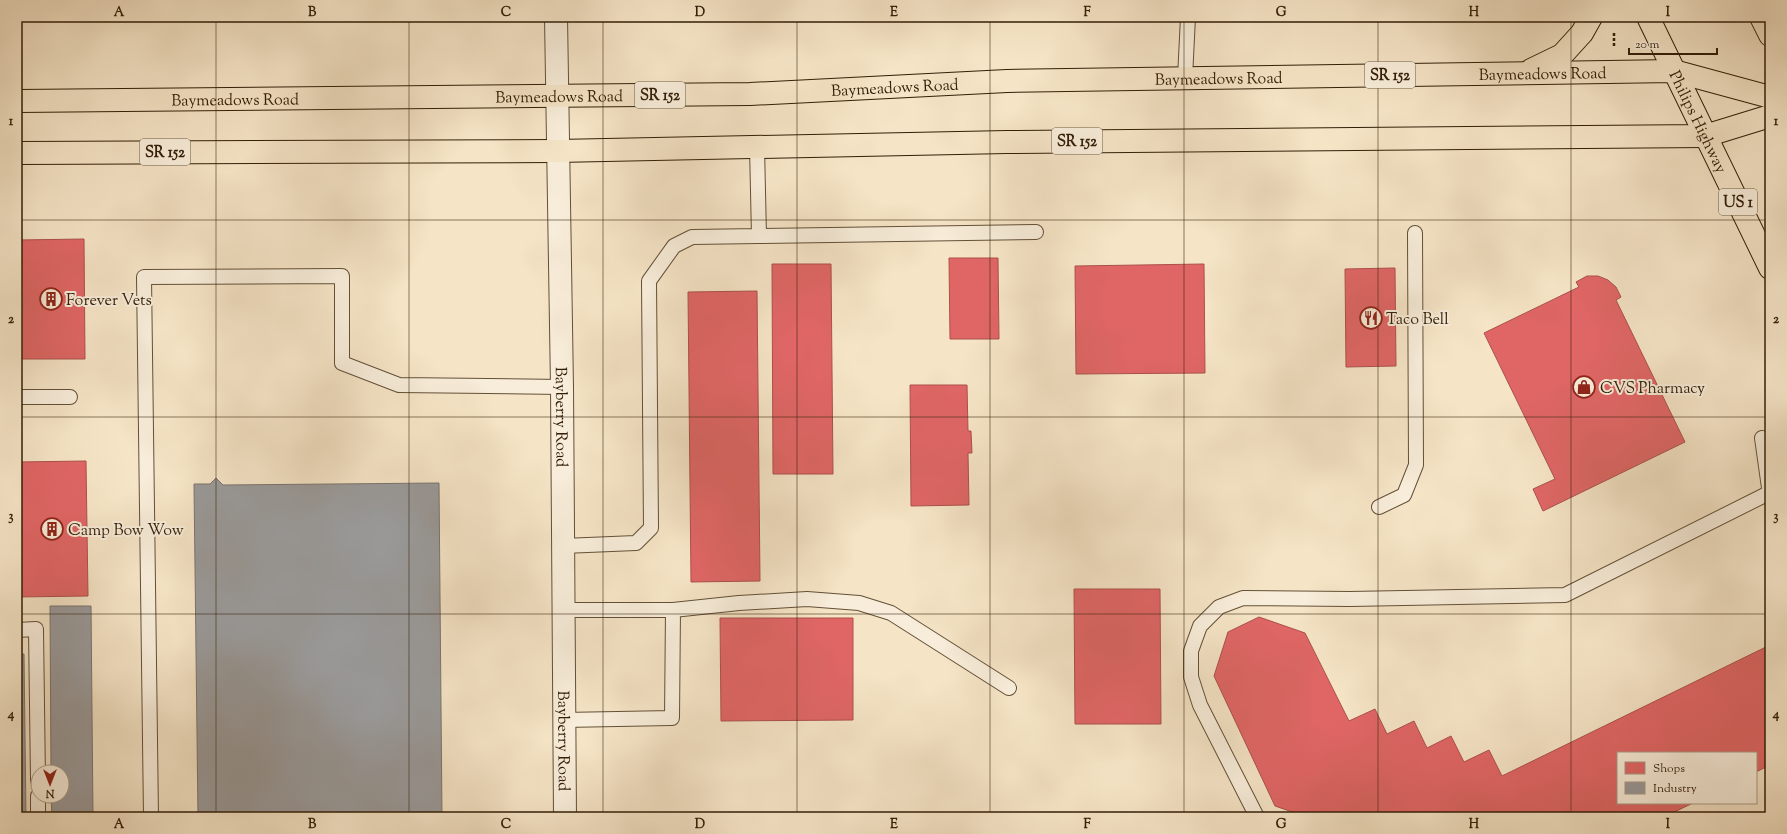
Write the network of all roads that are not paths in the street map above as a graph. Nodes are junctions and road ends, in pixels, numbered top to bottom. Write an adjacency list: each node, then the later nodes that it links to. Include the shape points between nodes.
1 (556, 17): 10 (street, Bayberry Road)
2 (1188, 17): 9 (lane)
3 (1590, 17): 8 (main road, via 1582,33 1562,55)
4 (1648, 17): 7 (main road, Philips Highway / US 1)
5 (1761, 17): 6 (main road)
6 (1770, 35)
7 (1674, 71): 8 (main road, Baymeadows Road / SR 152); 11 (main road, Baymeadows Road / SR 152); 14 (main road, Philips Highway / US 1)
8 (1524, 73): 9 (main road, Baymeadows Road / SR 152)
9 (1185, 78): 10 (main road, Baymeadows Road / SR 152, via 1008,81 750,94)
10 (556, 95): 12 (main road, Baymeadows Road / SR 152); 16 (street, Bayberry Road)
11 (1770, 97)
12 (17, 101)
13 (1770, 116): 14 (main road, SR 152)
14 (1705, 136): 15 (main road, SR 152, via 1007,142); 21 (main road, Philips Highway / US 1)
15 (758, 147): 16 (main road, SR 152); 20 (lane)
16 (557, 151): 17 (main road, SR 152); 22 (street, Bayberry Road)
17 (17, 153)
18 (1036, 232): 20 (lane)
19 (1415, 233): 27 (lane, via 1416,465 1404,495)
20 (759, 236): 28 (lane, via 692,237 674,246 649,280 651,528 636,543)
21 (1770, 268)
22 (562, 387): 28 (street, Bayberry Road); 37 (lane, via 399,385 342,363 342,276 144,277)
23 (17, 397): 24 (lane)
24 (70, 397)
25 (1762, 438): 26 (lane)
26 (1770, 494): 39 (lane, via 1564,595 1243,598 1219,607 1200,626 1191,651 1191,677 1200,705)
27 (1379, 507)
28 (563, 546): 29 (street, Bayberry Road)
29 (562, 610): 30 (lane); 33 (street, Bayberry Road)
30 (673, 610): 32 (lane, via 807,599 859,603 891,612); 33 (lane, via 672,718)
31 (17, 630): 34 (lane, via 36,629)
32 (1009, 688)
33 (563, 720): 38 (street, Bayberry Road)
34 (38, 764)
35 (38, 804): 36 (lane)
36 (38, 817)
37 (151, 817)
38 (565, 817)
39 (1257, 817)

